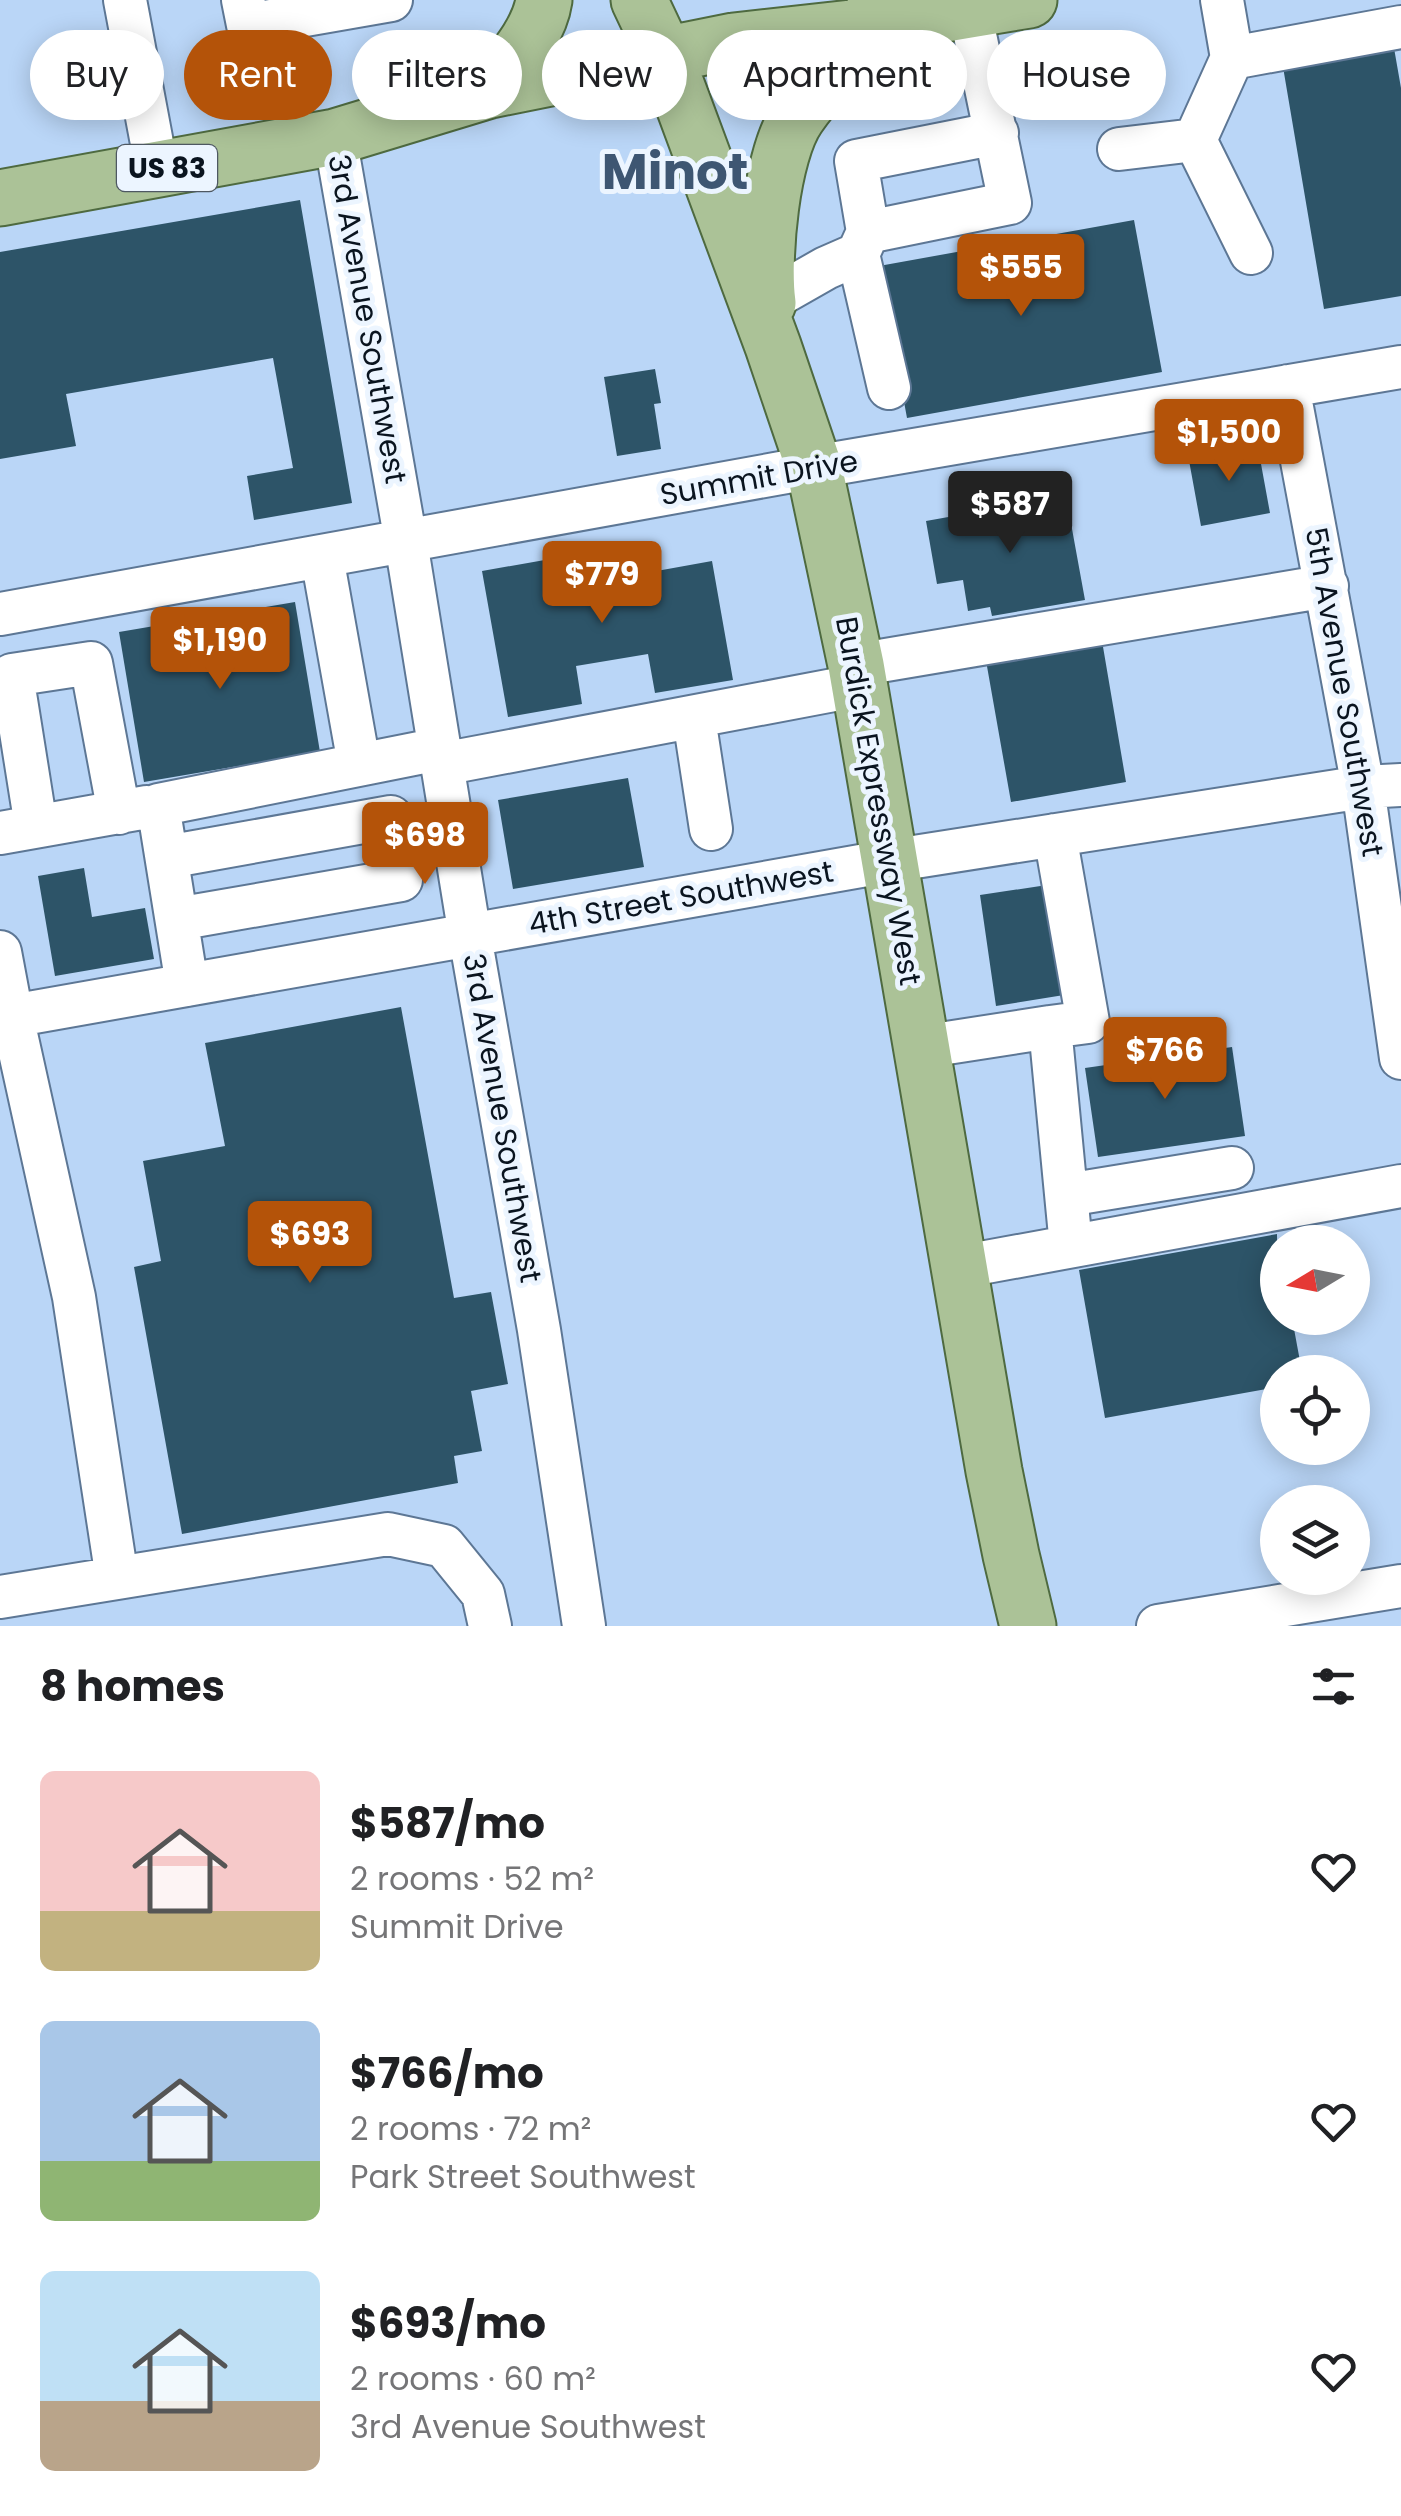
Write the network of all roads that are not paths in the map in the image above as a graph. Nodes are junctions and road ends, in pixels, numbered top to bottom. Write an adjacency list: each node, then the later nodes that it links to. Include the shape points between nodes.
1 (125, 0): 23 (street)
2 (243, 0): 9 (street, via 248,25)
3 (390, 0): 9 (street)
4 (544, 0): 14 (main road)
5 (640, 0): 13 (main road, Burdick Expressway West)
6 (784, 0): 11 (main road)
7 (1029, 0): 10 (main road, US 83)
8 (1222, 0): 16 (street)
9 (302, 8)
10 (970, 11): 11 (main road, US 83); 19 (street)
11 (879, 25): 15 (main road, US 83); 27 (main road, via 796,119 782,149 765,282)
12 (1401, 27): 16 (street)
13 (654, 30)
14 (522, 48)
15 (687, 51)
16 (1232, 58): 21 (street)
17 (687, 111): 27 (main road, Burdick Expressway West)
18 (391, 120): 20 (main road, US 83)
19 (997, 133): 25 (street, via 1010,202); 25 (street, via 856,160)
20 (335, 137): 23 (main road, US 83); 32 (street, 3rd Avenue Southwest)
21 (1195, 140): 22 (street); 26 (street)
22 (1118, 149)
23 (158, 170): 24 (main road, US 83)
24 (0, 198)
25 (863, 243): 27 (street, via 826,268); 30 (street)
26 (1252, 253)
27 (771, 324): 31 (main road, Burdick Expressway West)
28 (1401, 367): 29 (street, Summit Drive)
29 (1288, 386): 31 (street, Summit Drive); 34 (street, 5th Avenue Southwest)
30 (889, 388)
31 (814, 467): 32 (street, Summit Drive); 36 (main road, Burdick Expressway West)
32 (406, 542): 33 (street, Summit Drive); 38 (street, 3rd Avenue Southwest)
33 (322, 558): 35 (street, Summit Drive); 39 (street)
34 (1327, 586): 36 (street); 40 (street, 5th Avenue Southwest)
35 (0, 614)
36 (858, 675): 37 (street); 47 (main road, Burdick Expressway West)
37 (694, 718): 38 (street); 43 (street)
38 (441, 756): 39 (street); 49 (street, 3rd Avenue Southwest)
39 (370, 761): 41 (street); 42 (street)
40 (1382, 786): 45 (street, 4th Street Southwest); 55 (street, 5th Avenue Southwest)
41 (138, 809): 44 (street); 44 (street, via 91,663 12,675); 46 (street)
42 (390, 817): 46 (street); 48 (street, via 400,880)
43 (710, 829)
44 (18, 830)
45 (1054, 835): 47 (street, 4th Street Southwest); 53 (street, via 1088,1022)
46 (168, 857): 48 (street)
47 (889, 861): 49 (street, 4th Street Southwest); 54 (main road, Burdick Expressway West)
48 (177, 918): 51 (street)
49 (470, 936): 51 (street, 4th Street Southwest); 65 (street, 3rd Avenue Southwest)
50 (0, 952): 52 (street)
51 (187, 986): 52 (street, 4th Street Southwest)
52 (6, 1017): 61 (street, via 74,1297)
53 (1050, 1027): 54 (street); 58 (street)
54 (921, 1047): 60 (main road, Burdick Expressway West)
55 (1401, 1058)
56 (1232, 1168): 58 (street)
57 (1401, 1186): 59 (street)
58 (1067, 1195): 59 (street)
59 (1071, 1246): 60 (street)
60 (959, 1266): 66 (main road, Burdick Expressway West)
61 (117, 1578): 63 (street); 64 (street, via 388,1534 444,1546 483,1594)
62 (1401, 1586): 67 (street)
63 (0, 1598)
64 (490, 1626)
65 (584, 1626)
66 (1028, 1626)
67 (1158, 1626)

